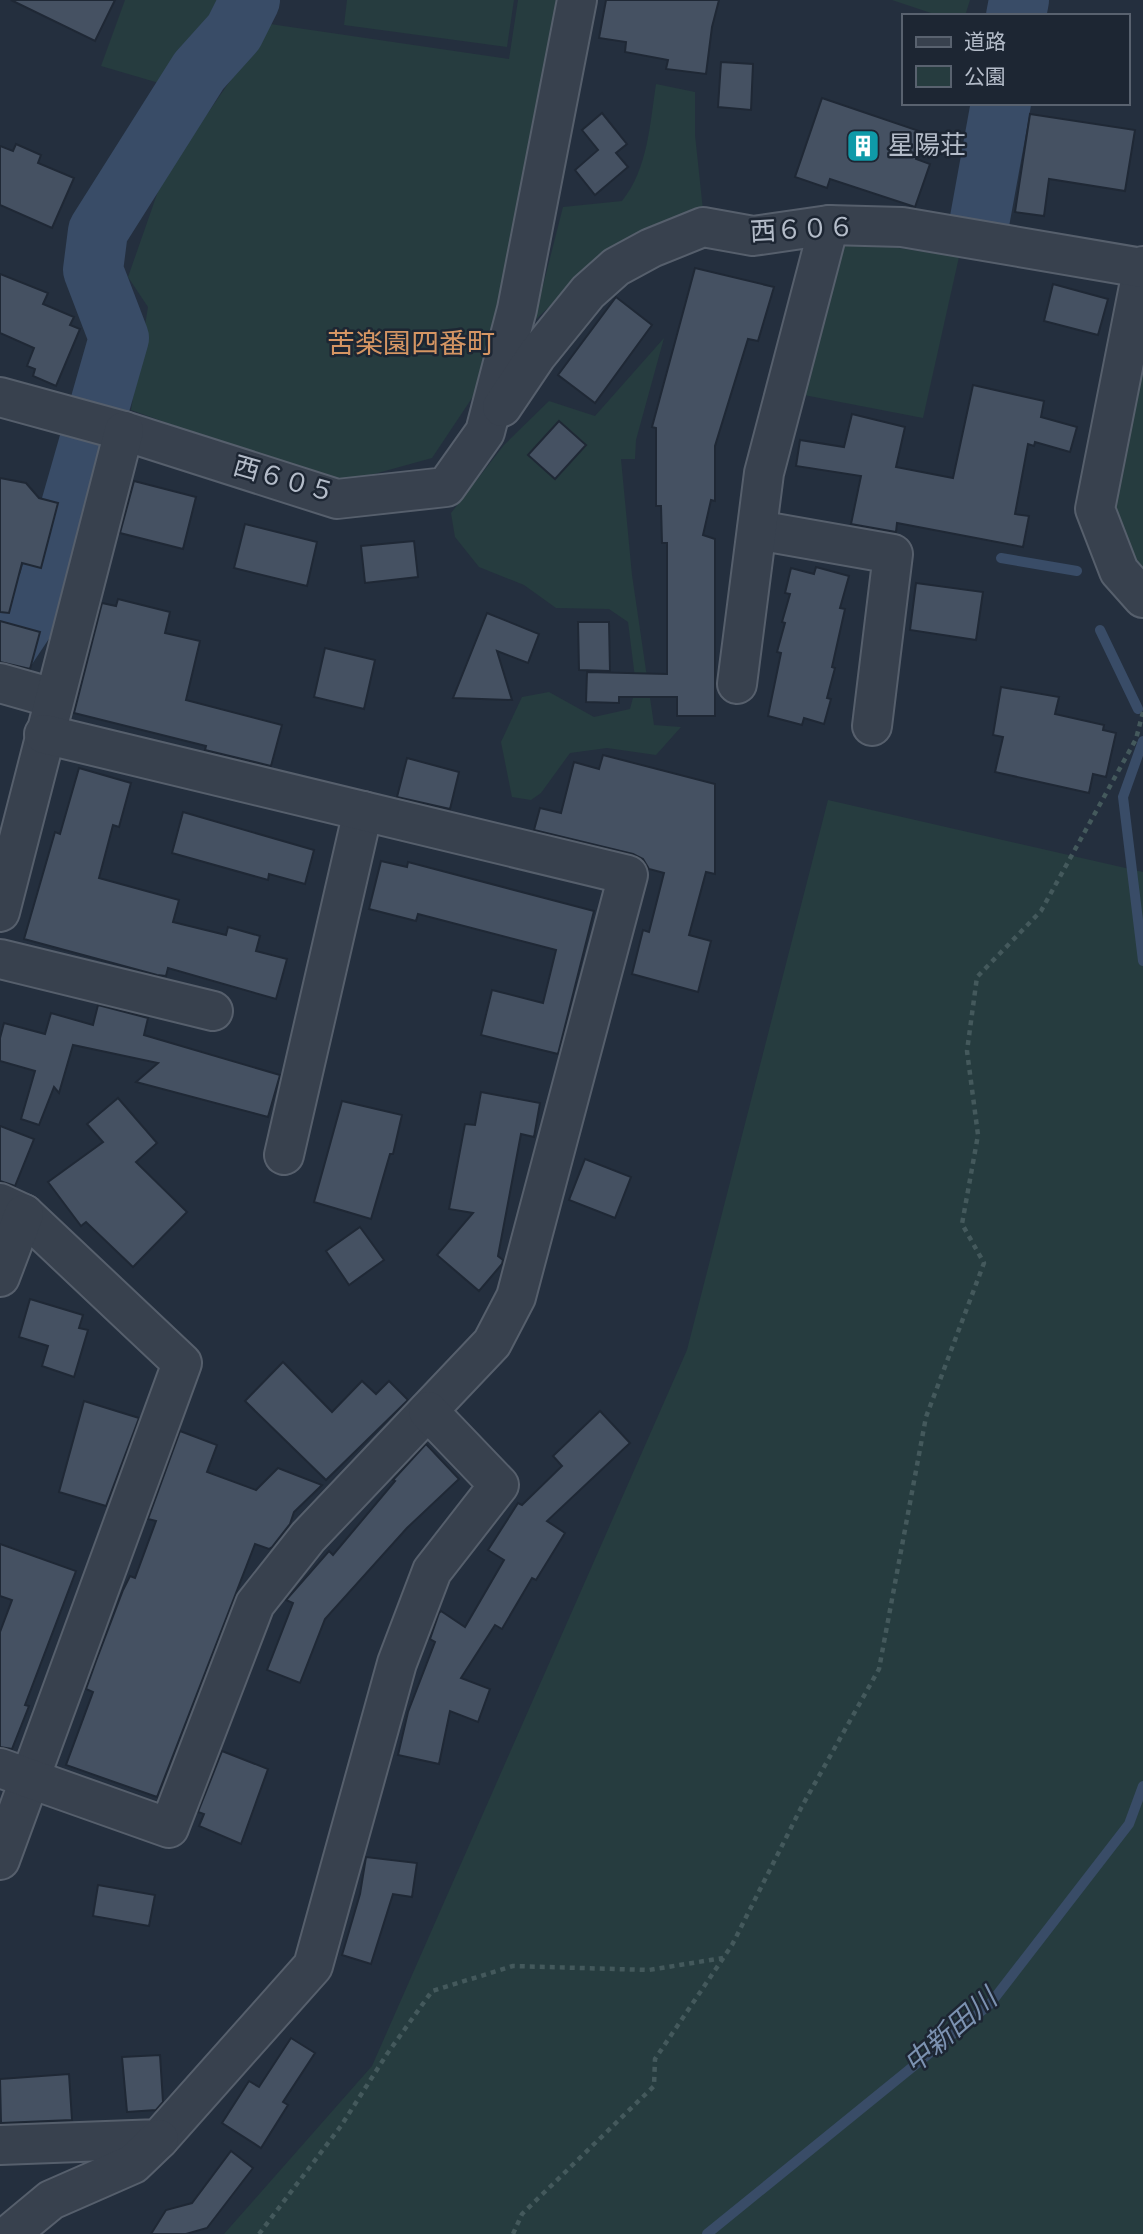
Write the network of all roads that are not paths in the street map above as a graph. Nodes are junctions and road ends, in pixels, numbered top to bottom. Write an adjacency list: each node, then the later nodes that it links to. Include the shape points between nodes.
1 (577, 0): 7 (street, 西６０５, via 517,309)
2 (828, 225): 3 (street, 西６０６, via 902,228); 7 (street, 西６０６, via 753,236 703,227 616,267 588,292 537,355); 8 (street, via 764,473)
3 (1143, 267): 4 (street)
4 (1138, 316): 9 (street, via 1095,509 1119,571)
5 (0, 397): 6 (street, 西６０５)
6 (106, 426): 7 (street, 西６０５, via 337,499 446,487); 12 (street)
7 (485, 432)
8 (757, 530): 11 (street); 13 (street, via 893,554)
9 (1143, 598)
10 (0, 683): 12 (street)
11 (737, 684)
12 (54, 698): 14 (street)
13 (872, 726)
14 (44, 734): 15 (street); 16 (street)
15 (363, 811): 19 (street); 22 (street, via 628,875 516,1297 492,1343)
16 (1, 902)
17 (0, 959): 18 (street)
18 (213, 1011)
19 (284, 1155)
20 (12, 1208): 21 (street); 23 (street, via 182,1363)
21 (0, 1277)
22 (428, 1411): 23 (street, via 308,1537 255,1604 169,1828); 25 (street, via 499,1485 432,1571 423,1594 397,1663 313,1966)
23 (14, 1773): 24 (street)
24 (0, 1860)
25 (159, 2139): 26 (street); 27 (street, via 133,2164 51,2200)
26 (0, 2145)
27 (10, 2234)

